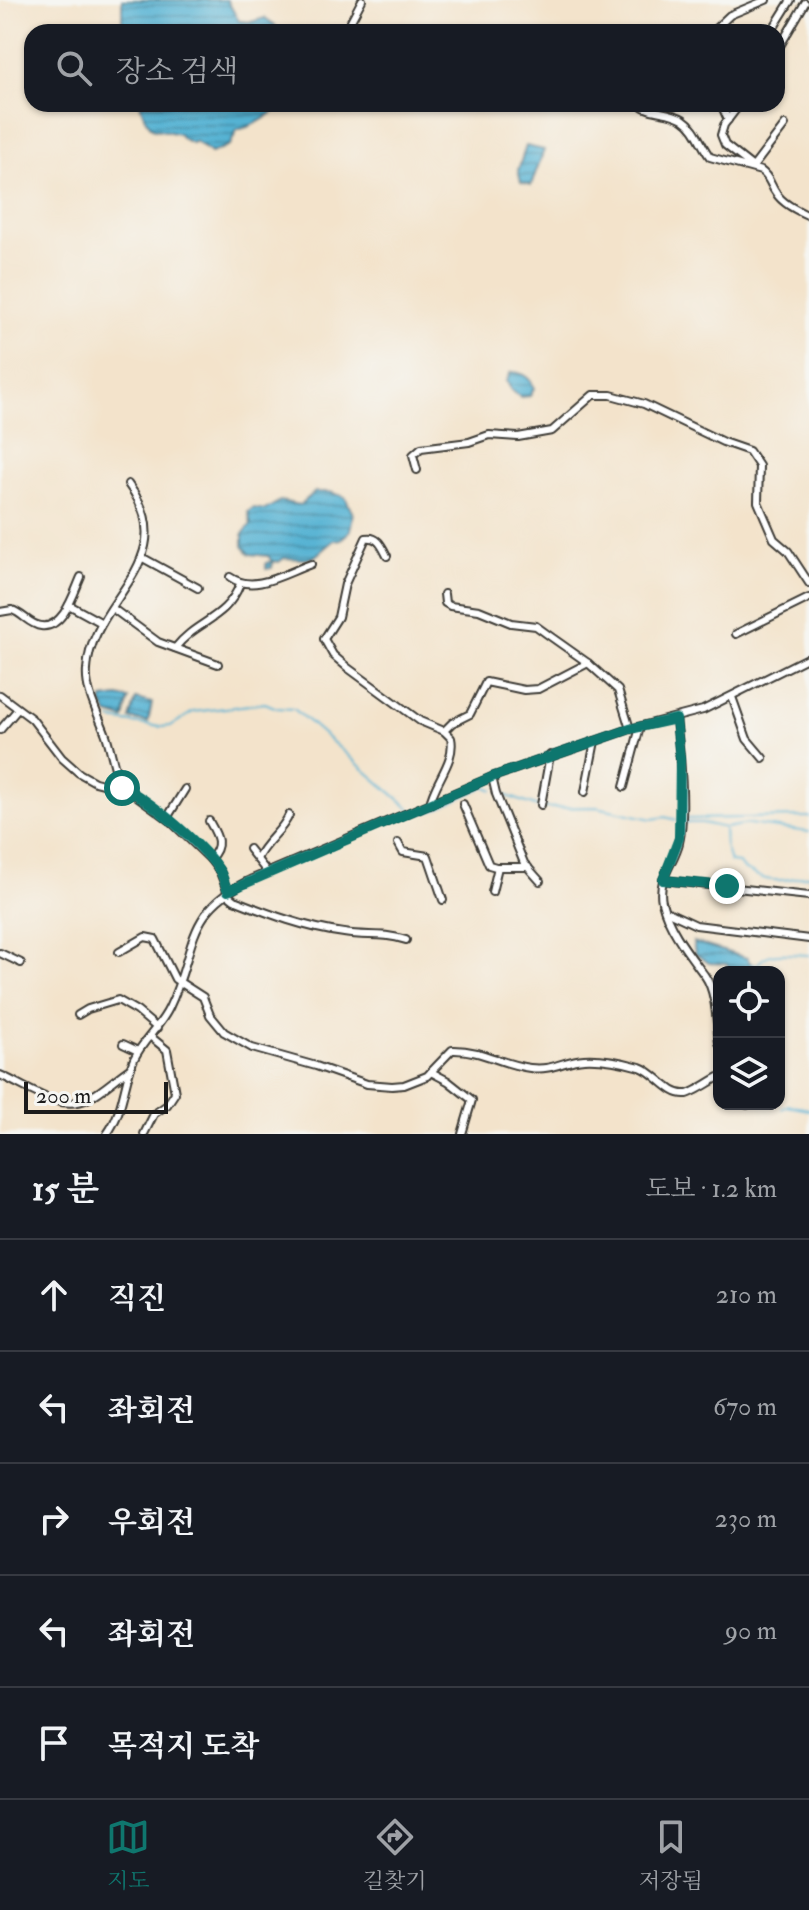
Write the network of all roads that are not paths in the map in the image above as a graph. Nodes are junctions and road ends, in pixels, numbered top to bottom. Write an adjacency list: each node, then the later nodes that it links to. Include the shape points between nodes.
1 (362, 0): 5 (street)
2 (766, 0): 6 (street)
3 (793, 0): 4 (street); 7 (street)
4 (806, 1): 8 (street)
5 (349, 24)
6 (720, 24)
7 (776, 24)
8 (785, 37)
9 (655, 112): 14 (street, via 686,121 715,161)
10 (724, 112): 12 (street)
11 (734, 112): 12 (street)
12 (728, 120): 14 (street, via 721,131 725,145)
13 (785, 125): 14 (street)
14 (753, 167): 15 (street, via 766,174 783,202)
15 (809, 216)
16 (417, 470): 23 (street, via 413,455 421,448 489,435 545,433 593,395 629,399 754,456 759,466 758,502 774,539)
17 (128, 484): 19 (street, via 144,516)
18 (387, 556): 48 (street, via 371,537 354,552 338,617 324,639 348,668 420,721)
19 (143, 558): 25 (street); 29 (street)
20 (311, 564): 24 (street, via 264,582)
21 (81, 577): 28 (street)
22 (230, 577): 24 (street)
23 (809, 583)
24 (240, 584): 33 (street, via 230,606)
25 (198, 588)
26 (444, 594): 35 (street, via 450,606 536,626)
27 (809, 598): 32 (street)
28 (69, 605): 30 (street, via 54,622 41,626 18,611); 31 (street)
29 (112, 608): 31 (street); 33 (street, via 151,638)
30 (0, 612)
31 (102, 623): 54 (street, via 87,680)
32 (736, 634)
33 (175, 648): 36 (street)
34 (809, 657): 37 (street)
35 (588, 663): 46 (street, via 618,690); 48 (street, via 538,689 486,682 470,714)
36 (218, 664)
37 (775, 676): 38 (street); 41 (street)
38 (775, 687)
39 (0, 695): 43 (street)
40 (712, 696): 42 (street)
41 (732, 697): 42 (street); 51 (street, via 745,735)
42 (716, 705): 44 (street)
43 (18, 709): 47 (street); 54 (street, via 79,773)
44 (676, 719): 45 (street); 70 (street, via 679,838)
45 (640, 727): 46 (street); 53 (street)
46 (630, 729): 49 (street)
47 (0, 730)
48 (444, 731): 57 (street, via 452,750)
49 (595, 741): 50 (street); 56 (street)
50 (550, 755): 52 (street); 59 (street)
51 (763, 758)
52 (492, 777): 57 (street); 68 (street)
53 (624, 787)
54 (122, 788): 61 (street)
55 (185, 789): 61 (street)
56 (585, 792)
57 (430, 804): 69 (street)
58 (463, 804): 67 (street, via 488,864)
59 (541, 805)
60 (289, 815): 66 (street)
61 (167, 818): 65 (street)
62 (209, 821): 65 (street, via 219,841)
63 (398, 843): 75 (street, via 403,852 428,856)
64 (249, 849): 66 (street)
65 (210, 859): 72 (street)
66 (257, 859): 69 (street)
67 (498, 867): 68 (street); 73 (street)
68 (528, 867): 71 (street)
69 (267, 872): 72 (street)
70 (663, 880): 74 (street); 76 (street)
71 (540, 881)
72 (228, 891): 78 (street, via 234,900 316,928); 82 (street, via 203,916)
73 (492, 892)
74 (809, 896)
75 (443, 900)
76 (667, 912): 77 (street, via 696,925); 86 (street, via 710,986)
77 (809, 939)
78 (406, 940)
79 (119, 952): 82 (street, via 155,939)
80 (0, 953): 81 (street)
81 (21, 963)
82 (180, 981): 84 (street); 90 (street, via 203,997 224,1032 264,1053 383,1086 404,1085)
83 (78, 1015): 84 (street, via 118,1000)
84 (157, 1028): 85 (street)
85 (151, 1037): 88 (street); 94 (street, via 167,1050 175,1093 154,1114)
86 (718, 1038)
87 (123, 1044): 88 (street)
88 (138, 1051): 89 (street)
89 (131, 1068): 91 (street, via 88,1099 67,1103); 93 (street, via 120,1110)
90 (431, 1072): 92 (street, via 445,1054 466,1050 533,1068 585,1059 622,1062 650,1070 682,1094); 95 (street, via 472,1100)
91 (0, 1075)
92 (713, 1081)
93 (107, 1134)
94 (144, 1134)
95 (462, 1134)

